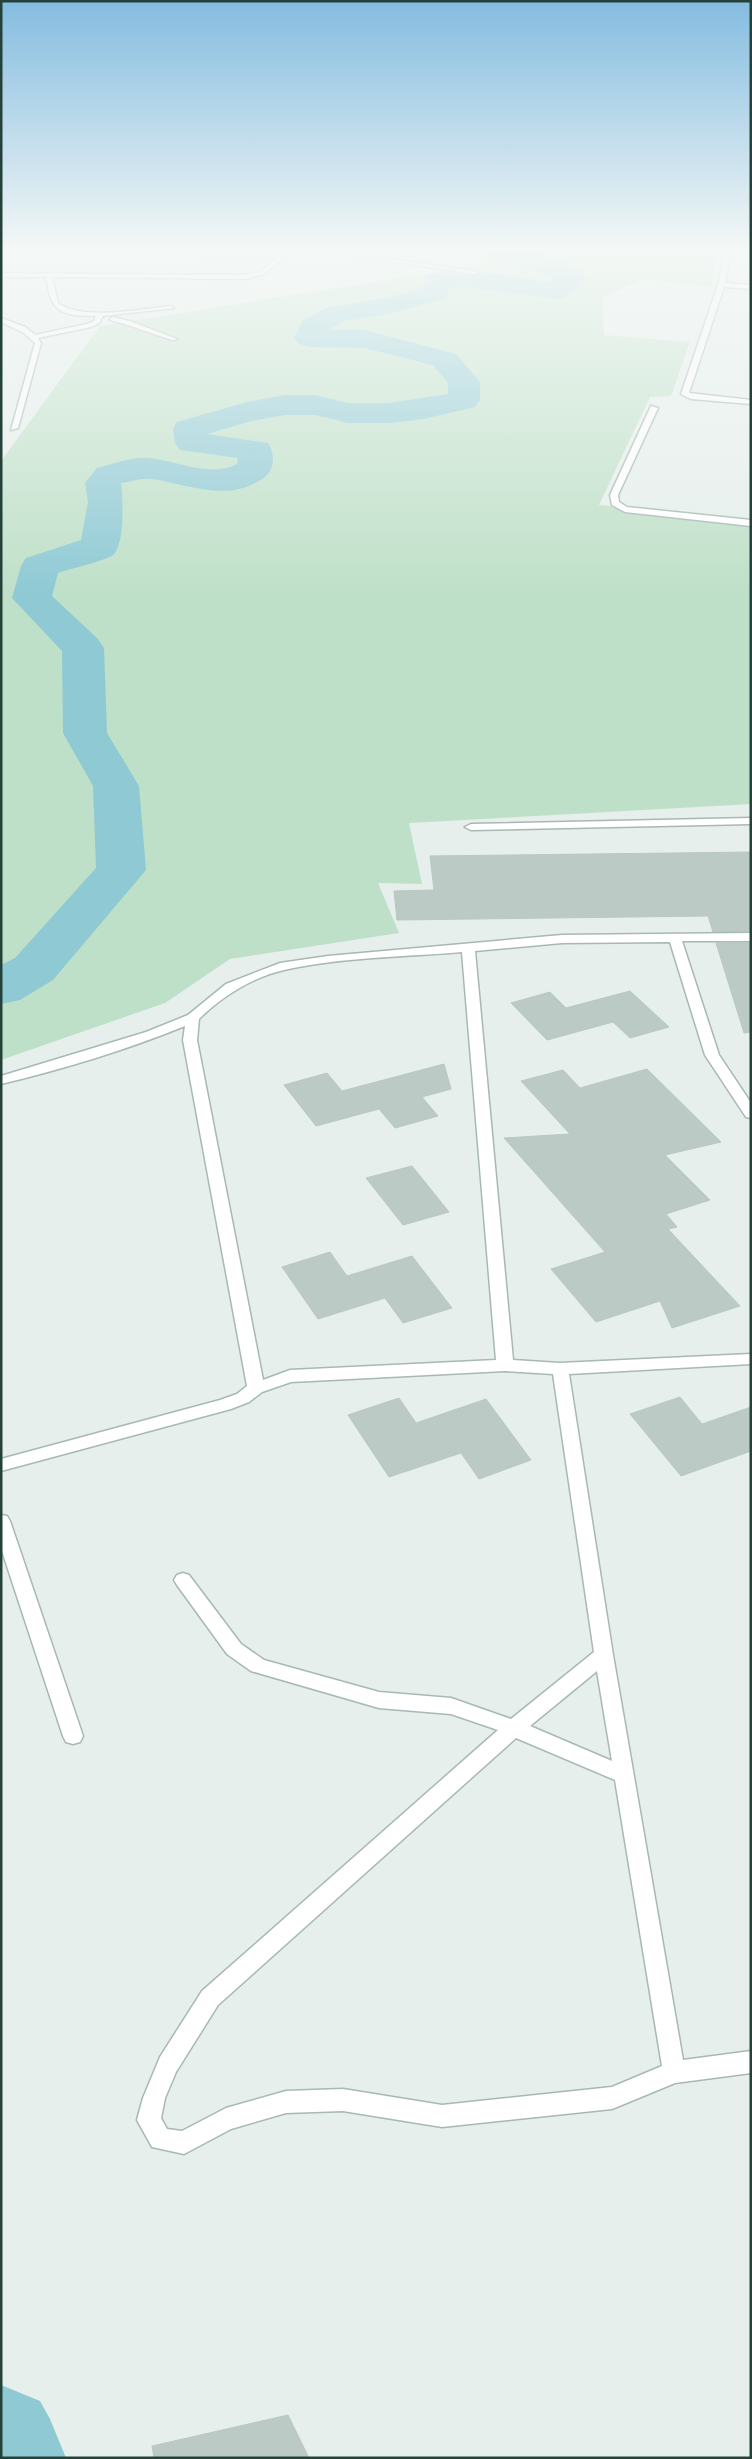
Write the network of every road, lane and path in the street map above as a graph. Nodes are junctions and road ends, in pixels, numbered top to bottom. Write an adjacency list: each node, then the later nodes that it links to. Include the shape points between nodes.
1 (32, 366): 5 (street)
2 (694, 366): 3 (street, via 685,394 690,398)
3 (751, 402)
4 (654, 408): 6 (street, via 614,495 615,503 625,509)
5 (14, 428)
6 (751, 523)
7 (751, 822): 8 (street)
8 (471, 827)
9 (751, 937): 10 (street)
10 (675, 938): 11 (street, via 562,939); 14 (street, via 712,1055)
11 (468, 947): 12 (street, via 280,967 231,987); 16 (street)
12 (193, 1018): 13 (street); 18 (street, via 190,1040)
13 (1, 1080)
14 (751, 1114)
15 (751, 1359): 17 (street)
16 (505, 1365): 17 (street); 18 (street, via 290,1376)
17 (560, 1369): 22 (street)
18 (256, 1388): 19 (street, via 243,1398 225,1405)
19 (1, 1466)
20 (1, 1521): 24 (street)
21 (183, 1580): 23 (street, via 234,1649 258,1666 379,1700 451,1706)
22 (604, 1654): 23 (street); 25 (street)
23 (514, 1728): 25 (street); 27 (street, via 210,1998 168,2065 148,2120 160,2139 184,2143 226,2119 286,2102 343,2100 442,2116 612,2098)
24 (73, 1736)
25 (624, 1775): 27 (street)
26 (751, 2062): 27 (street)
27 (674, 2072)

